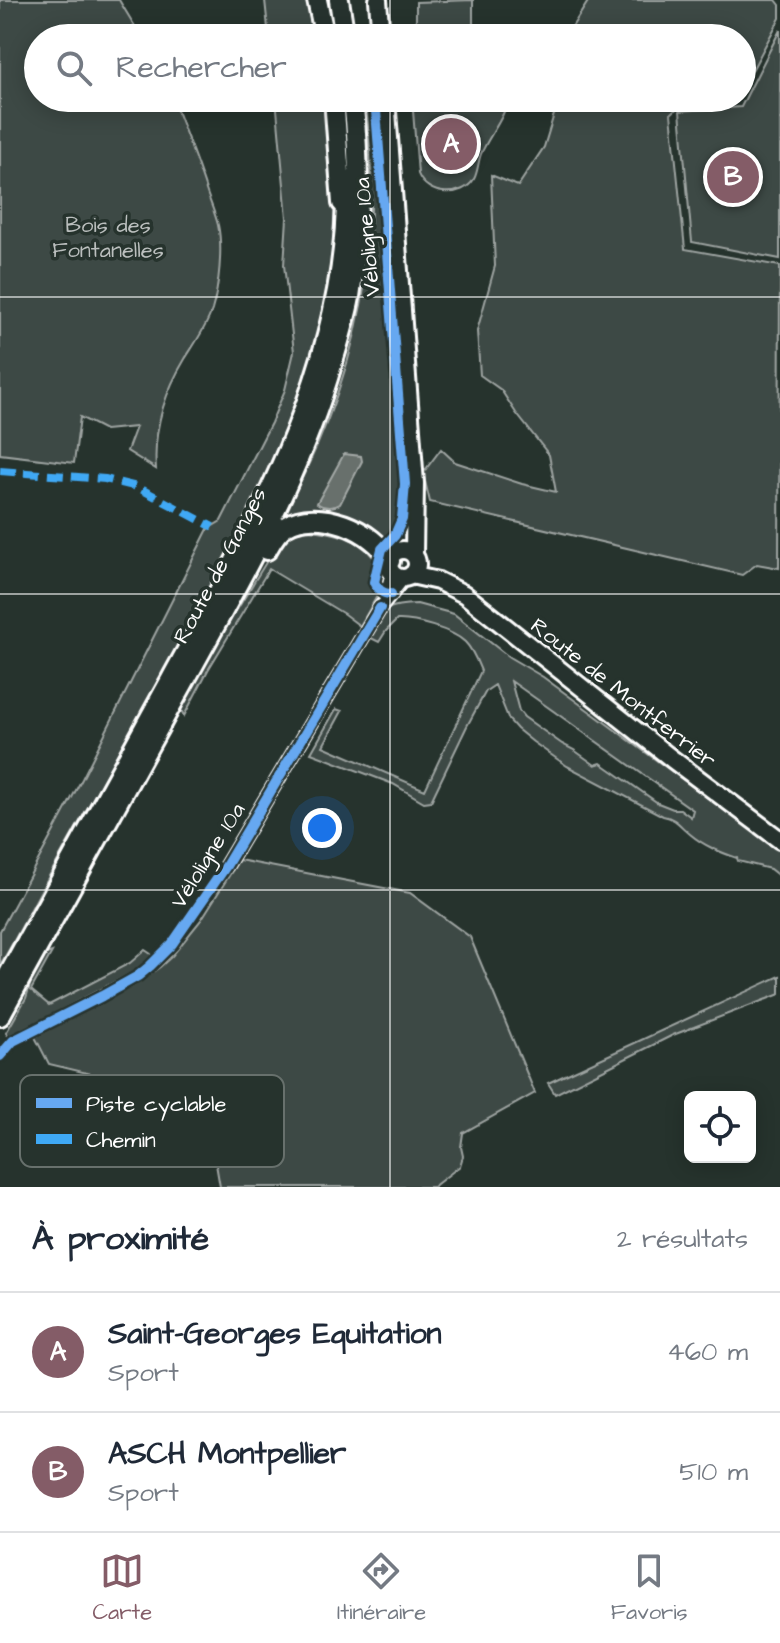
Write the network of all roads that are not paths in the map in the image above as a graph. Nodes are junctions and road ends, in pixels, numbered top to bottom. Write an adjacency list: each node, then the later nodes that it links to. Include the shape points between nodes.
1 (317, 0): 5 (main road)
2 (327, 0): 6 (main road)
3 (339, 0): 7 (main road)
4 (378, 0): 8 (street)
5 (322, 24)
6 (331, 24)
7 (343, 24)
8 (380, 24)
9 (335, 112): 13 (main road)
10 (342, 112): 13 (main road, Route de Ganges)
11 (354, 112): 15 (main road, Route de Ganges, via 355,257 344,323 319,407 252,559)
12 (387, 112): 14 (street, via 415,483 415,517)
13 (345, 220): 18 (main road, Route de Ganges, via 324,344 286,454 237,558)
14 (404, 565): 15 (main road, via 349,525 308,519 283,528); 16 (street, Route de Montferrier, via 464,594); 17 (street, Véloligne 10a)
15 (146, 751): 19 (main road, Route de Ganges)
16 (780, 840)
17 (226, 866)
18 (0, 990)
19 (0, 1016)

